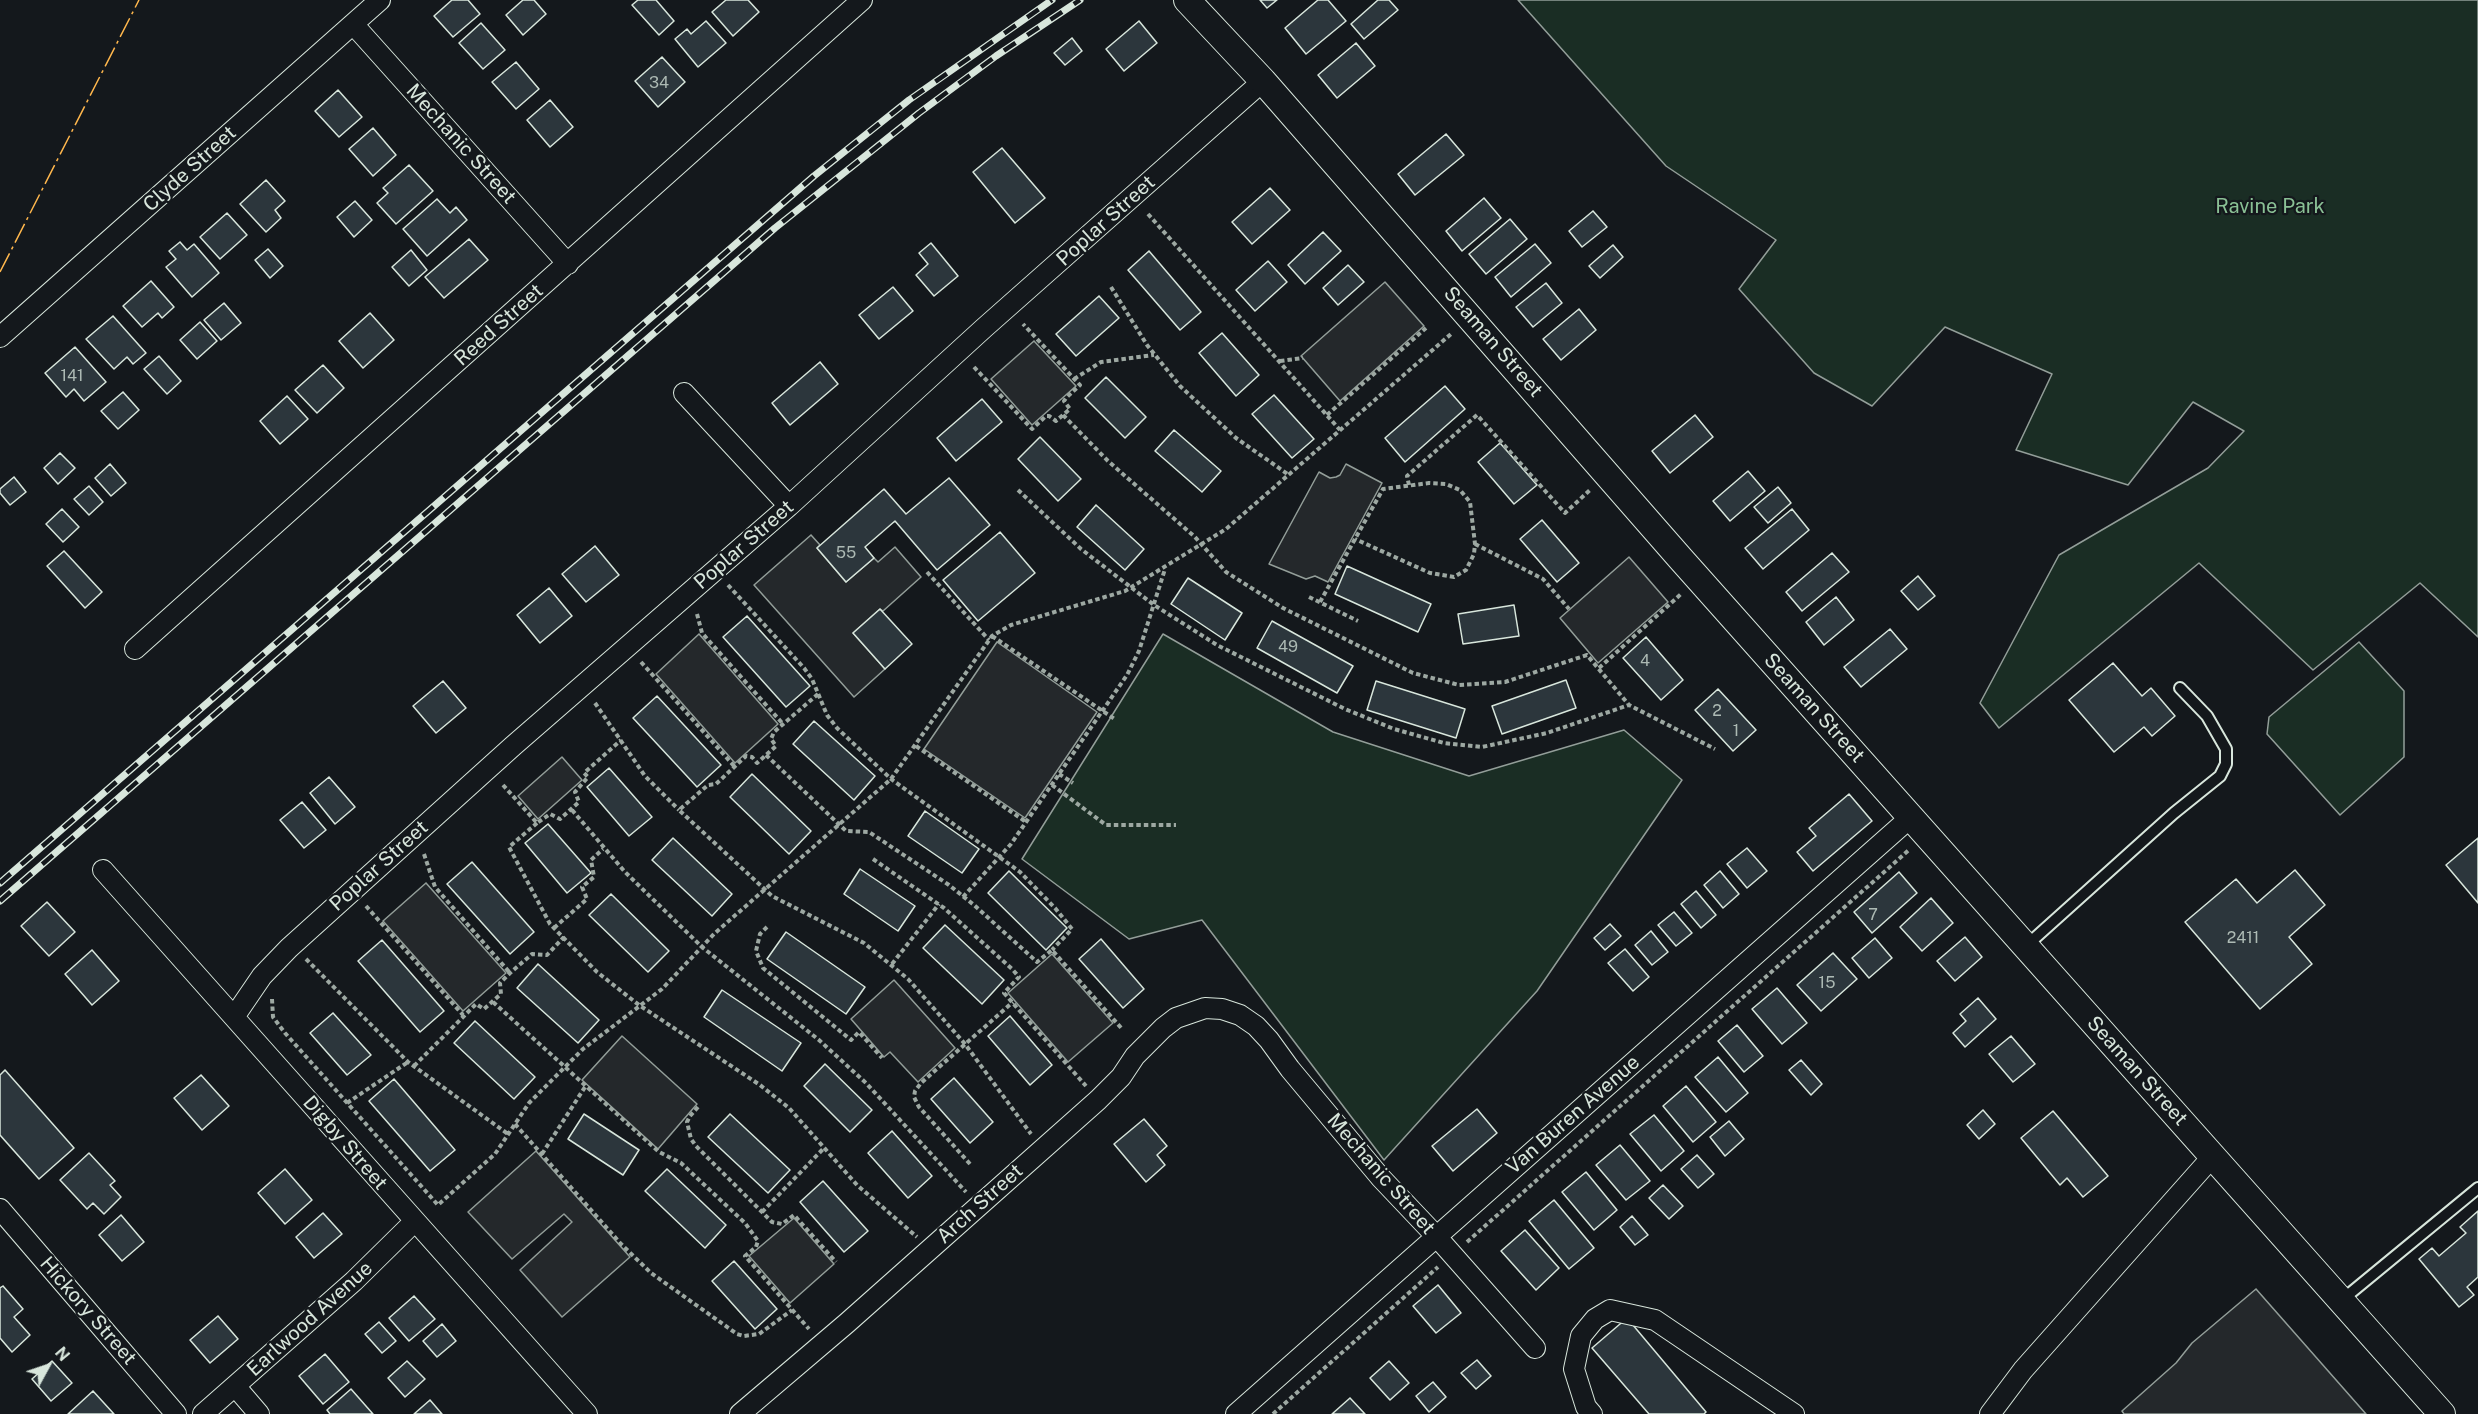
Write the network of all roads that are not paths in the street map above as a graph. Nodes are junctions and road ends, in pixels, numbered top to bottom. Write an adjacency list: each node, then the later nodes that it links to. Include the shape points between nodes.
1 (380, 0): 4 (street, Clyde Street)
2 (862, 0): 6 (street, Reed Street)
3 (1187, 0): 5 (street, Seaman Street)
4 (353, 24): 6 (street, Mechanic Street); 7 (street, Clyde Street)
5 (1263, 81): 9 (street, Poplar Street); 12 (street, Seaman Street)
6 (568, 264): 10 (street, Reed Street)
7 (0, 337)
8 (684, 393): 9 (street)
9 (789, 506): 16 (street, Poplar Street, via 289,948 266,971)
10 (135, 649)
11 (2180, 688): 14 (lane, via 2207,716 2226,749 2226,764 2220,776)
12 (1911, 817): 14 (street, Seaman Street); 21 (street, Van Buren Avenue)
13 (103, 870): 16 (street, Digby Street)
14 (2026, 947): 17 (street, Seaman Street)
15 (1222, 1009): 21 (street, Mechanic Street, via 1256,1026 1381,1178); 29 (street, Arch Street, via 1190,1012 1163,1028 1098,1100)
16 (234, 1017): 20 (street, Digby Street)
17 (2212, 1156): 22 (street, Seaman Street); 33 (street, via 2023,1370)
18 (2478, 1188): 22 (lane)
19 (0, 1209): 25 (street, Hickory Street)
20 (415, 1221): 24 (street, Earlwood Avenue, via 354,1281); 28 (street, Digby Street)
21 (1436, 1236): 23 (street, Mechanic Street); 30 (street, Van Buren Avenue)
22 (2341, 1301): 34 (street, Seaman Street)
23 (1534, 1348)
24 (235, 1386): 26 (street, Earlwood Avenue); 27 (street)
25 (177, 1414)
26 (203, 1414)
27 (259, 1414)
28 (587, 1414)
29 (740, 1414)
30 (1236, 1414)
31 (1592, 1414): 32 (street, via 1574,1369 1581,1336 1595,1319 1610,1310 1655,1320)
32 (1794, 1414)
33 (1990, 1414)
34 (2442, 1414)

